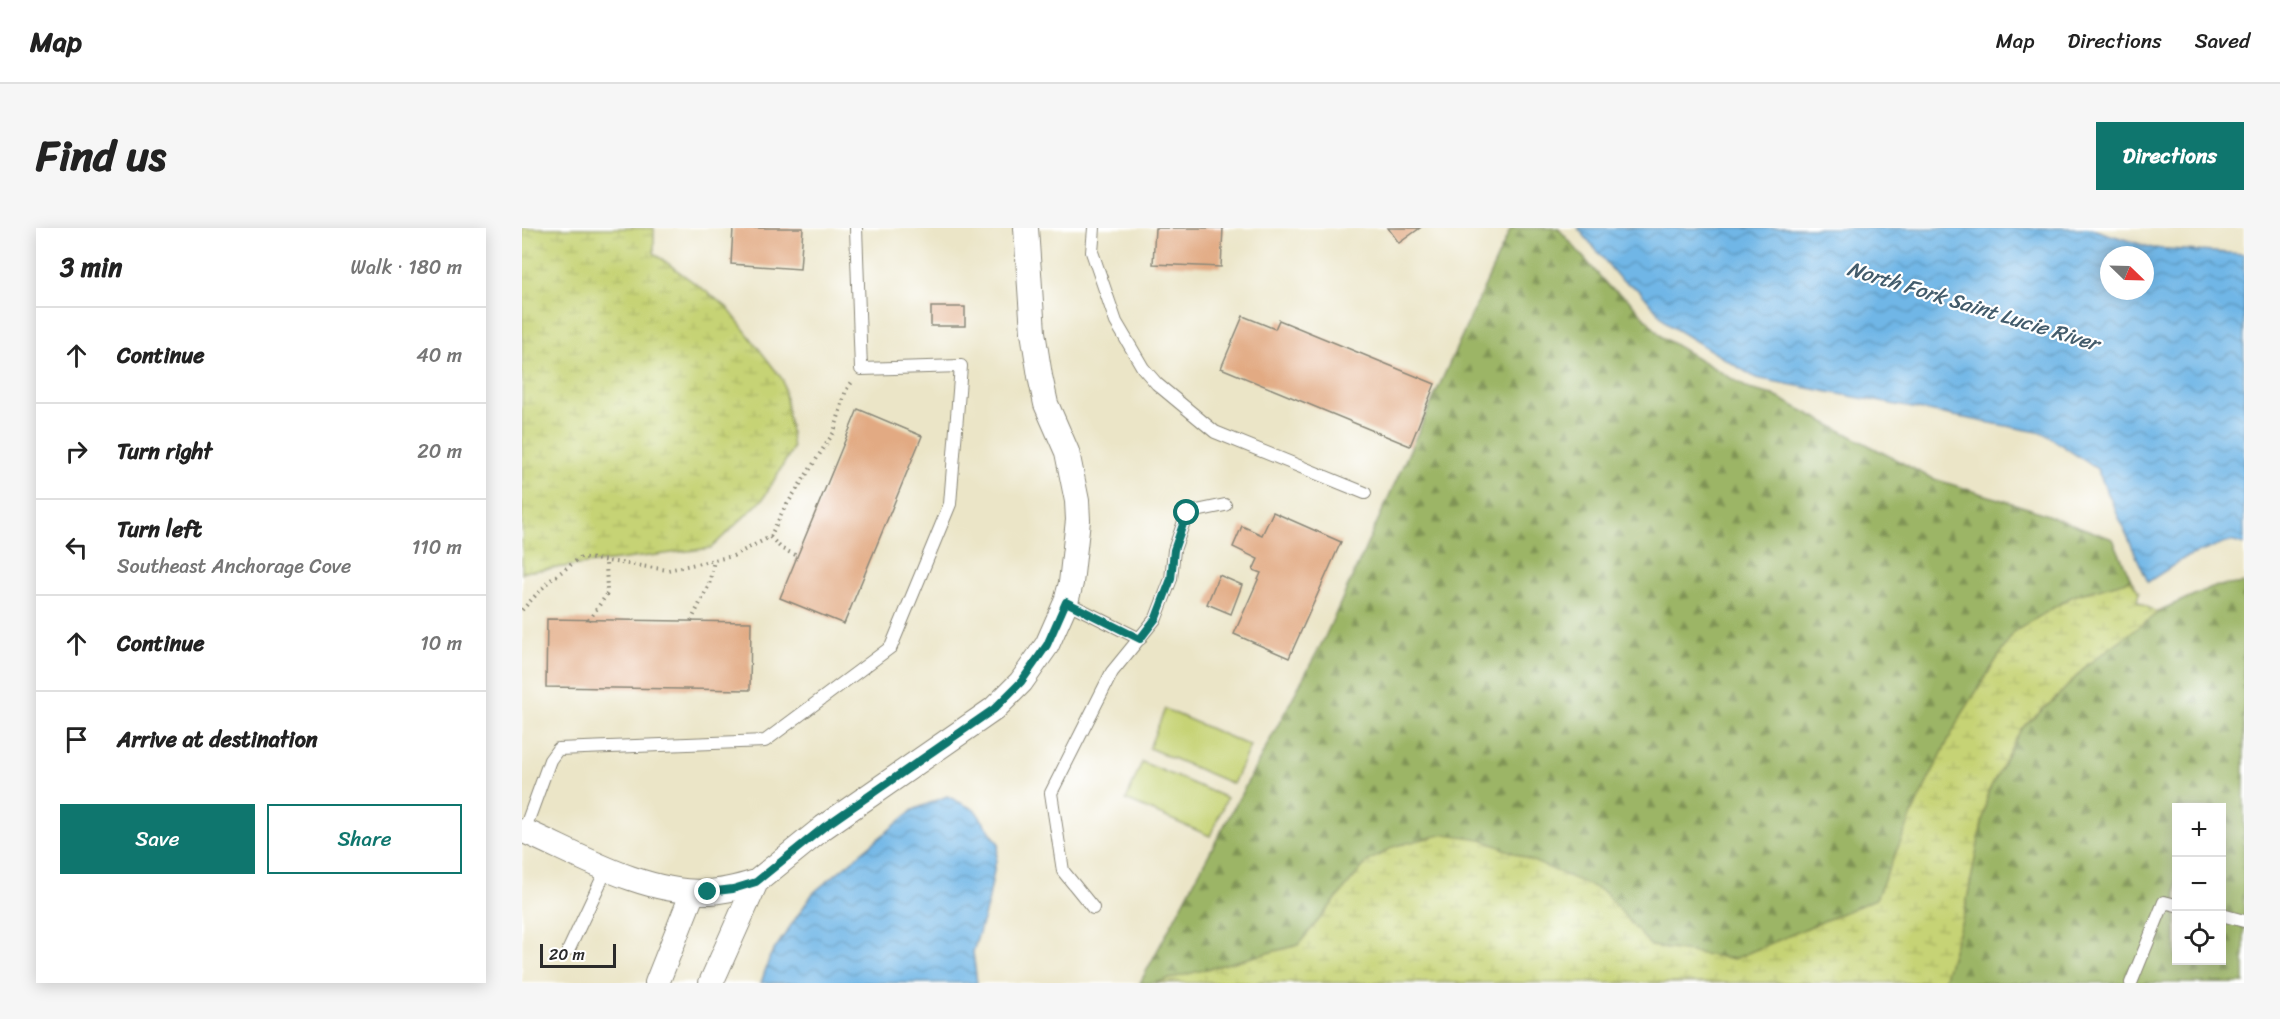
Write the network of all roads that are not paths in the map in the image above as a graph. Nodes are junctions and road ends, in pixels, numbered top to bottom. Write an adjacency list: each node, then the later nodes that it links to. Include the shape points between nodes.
1 (856, 228): 8 (lane, via 861,369 961,366 951,504 891,647 765,741 558,749 550,760)
2 (1026, 228): 6 (street, via 1040,376 1046,404 1067,452 1077,501 1078,520)
3 (1094, 228): 4 (lane, via 1092,252 1116,321 1143,368 1157,384 1215,432)
4 (1365, 494)
5 (1225, 505): 7 (lane, via 1187,513 1174,550 1171,579 1156,618)
6 (1066, 602): 7 (lane); 10 (street, via 1047,645 1021,682 994,709 824,827)
7 (1140, 639): 13 (lane, via 1112,672 1051,793 1063,871)
8 (523, 833): 9 (street)
9 (606, 868): 11 (street, via 663,888); 16 (lane)
10 (756, 882): 11 (street, via 733,889); 18 (street)
11 (693, 892): 17 (street)
12 (2172, 904): 19 (lane, via 2164,902)
13 (1093, 908)
14 (2226, 916): 15 (lane)
15 (2244, 921)
16 (569, 949)
17 (657, 983)
18 (711, 983)
19 (2131, 983)

